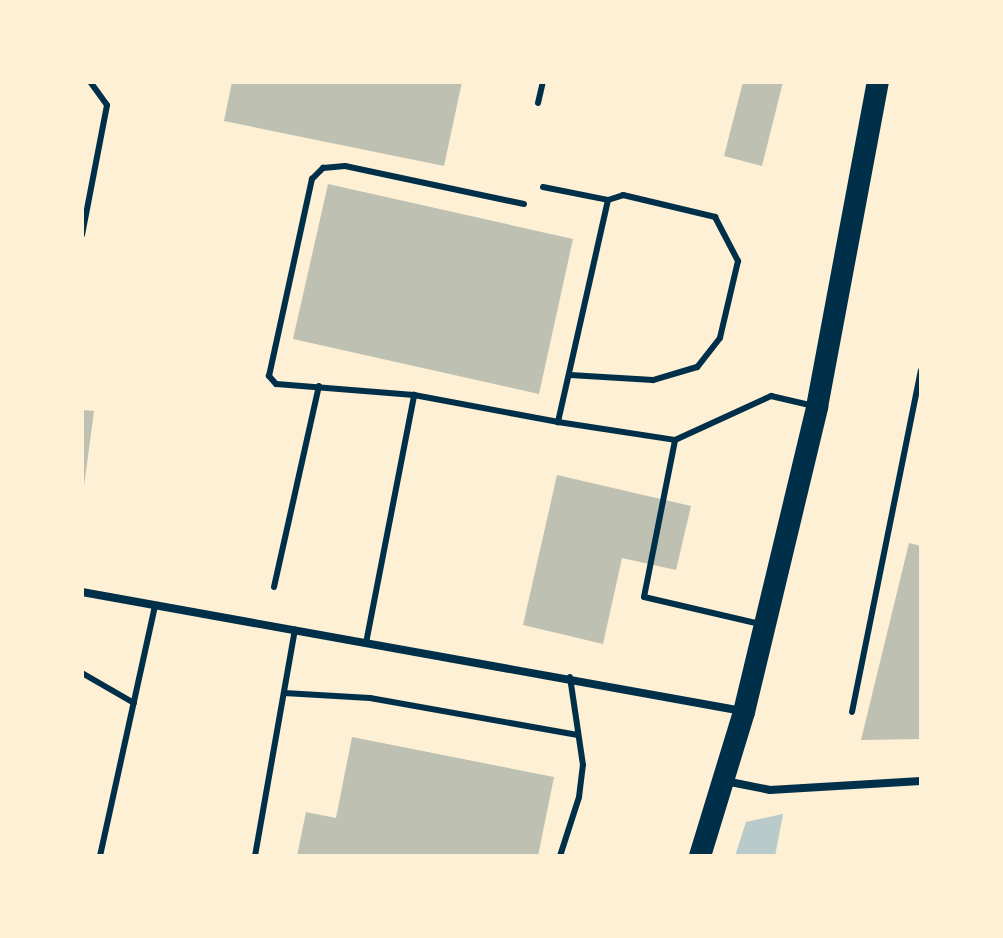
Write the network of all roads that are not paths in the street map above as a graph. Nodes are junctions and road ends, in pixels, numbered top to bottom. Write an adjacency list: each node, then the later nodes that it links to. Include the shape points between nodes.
1 (90, 82): 8 (lane, via 107,105)
2 (543, 82): 4 (lane)
3 (878, 82): 13 (highway)
4 (538, 103)
5 (543, 187): 6 (lane)
6 (608, 200): 10 (lane); 10 (lane, via 623,195 715,217 738,261 720,338 697,367 653,380)
7 (524, 204): 11 (lane, via 345,166 323,168 312,179 269,376 276,384)
8 (82, 235)
9 (921, 371): 27 (lane)
10 (570, 375): 14 (lane)
11 (319, 386): 12 (lane); 16 (lane)
12 (414, 395): 14 (lane); 21 (lane)
13 (817, 407): 15 (lane, via 771,396); 19 (highway)
14 (558, 422): 15 (lane)
15 (675, 440): 19 (lane, via 644,597)
16 (274, 587)
17 (82, 592): 18 (street)
18 (155, 605): 20 (street); 25 (lane)
19 (764, 625): 26 (highway)
20 (295, 630): 21 (street); 24 (lane)
21 (366, 643): 23 (street)
22 (82, 673): 25 (lane)
23 (570, 677): 26 (street); 28 (lane)
24 (284, 693): 28 (lane, via 370,698); 32 (lane)
25 (134, 703): 31 (lane)
26 (744, 712): 29 (highway)
27 (852, 712)
28 (578, 735): 33 (lane, via 583,765 579,797)
29 (724, 781): 30 (street, via 770,790); 34 (highway)
30 (921, 781)
31 (100, 856)
32 (255, 856)
33 (560, 856)
34 (700, 856)

